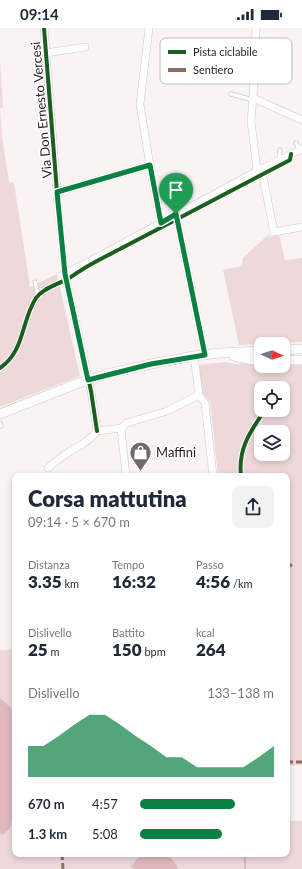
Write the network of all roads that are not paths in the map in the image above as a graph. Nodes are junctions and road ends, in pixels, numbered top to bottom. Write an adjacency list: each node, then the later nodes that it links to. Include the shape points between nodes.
1 (44, 28): 6 (street, Via Don Ernesto Vercesi)
2 (150, 28): 14 (street, via 140,104)
3 (256, 28): 4 (street)
4 (256, 38)
5 (85, 47): 6 (street)
6 (46, 53): 16 (street, Via Don Ernesto Vercesi)
7 (254, 84): 9 (street)
8 (231, 94): 9 (lane)
9 (253, 99): 10 (street); 15 (street, via 251,121)
10 (302, 120)
11 (300, 147): 13 (street)
12 (280, 150): 13 (lane)
13 (279, 160): 15 (street)
14 (150, 165): 16 (street); 18 (street)
15 (257, 171): 17 (street); 19 (street, via 263,177 274,232)
16 (57, 192): 20 (street, Via Don Ernesto Vercesi)
17 (176, 214): 18 (street); 29 (street)
18 (161, 223): 20 (street)
19 (302, 228)
20 (65, 274): 34 (street, Via Don Ernesto Vercesi)
21 (35, 282): 22 (lane)
22 (38, 296)
23 (302, 349): 24 (street)
24 (290, 350)
25 (254, 351): 28 (street)
26 (290, 351): 27 (street)
27 (302, 352)
28 (220, 353): 29 (street); 31 (street)
29 (205, 355): 30 (street)
30 (194, 356): 34 (street); 35 (street)
31 (254, 360)
32 (290, 360): 33 (street)
33 (302, 360)
34 (88, 380): 36 (street); 38 (street, Via Don Ernesto Vercesi)
35 (199, 395): 37 (street, via 167,412 127,423); 41 (street, via 205,403)
36 (0, 414)
37 (121, 428): 38 (street); 40 (street)
38 (97, 431): 39 (street)
39 (48, 468)
40 (126, 473)
41 (213, 473)

